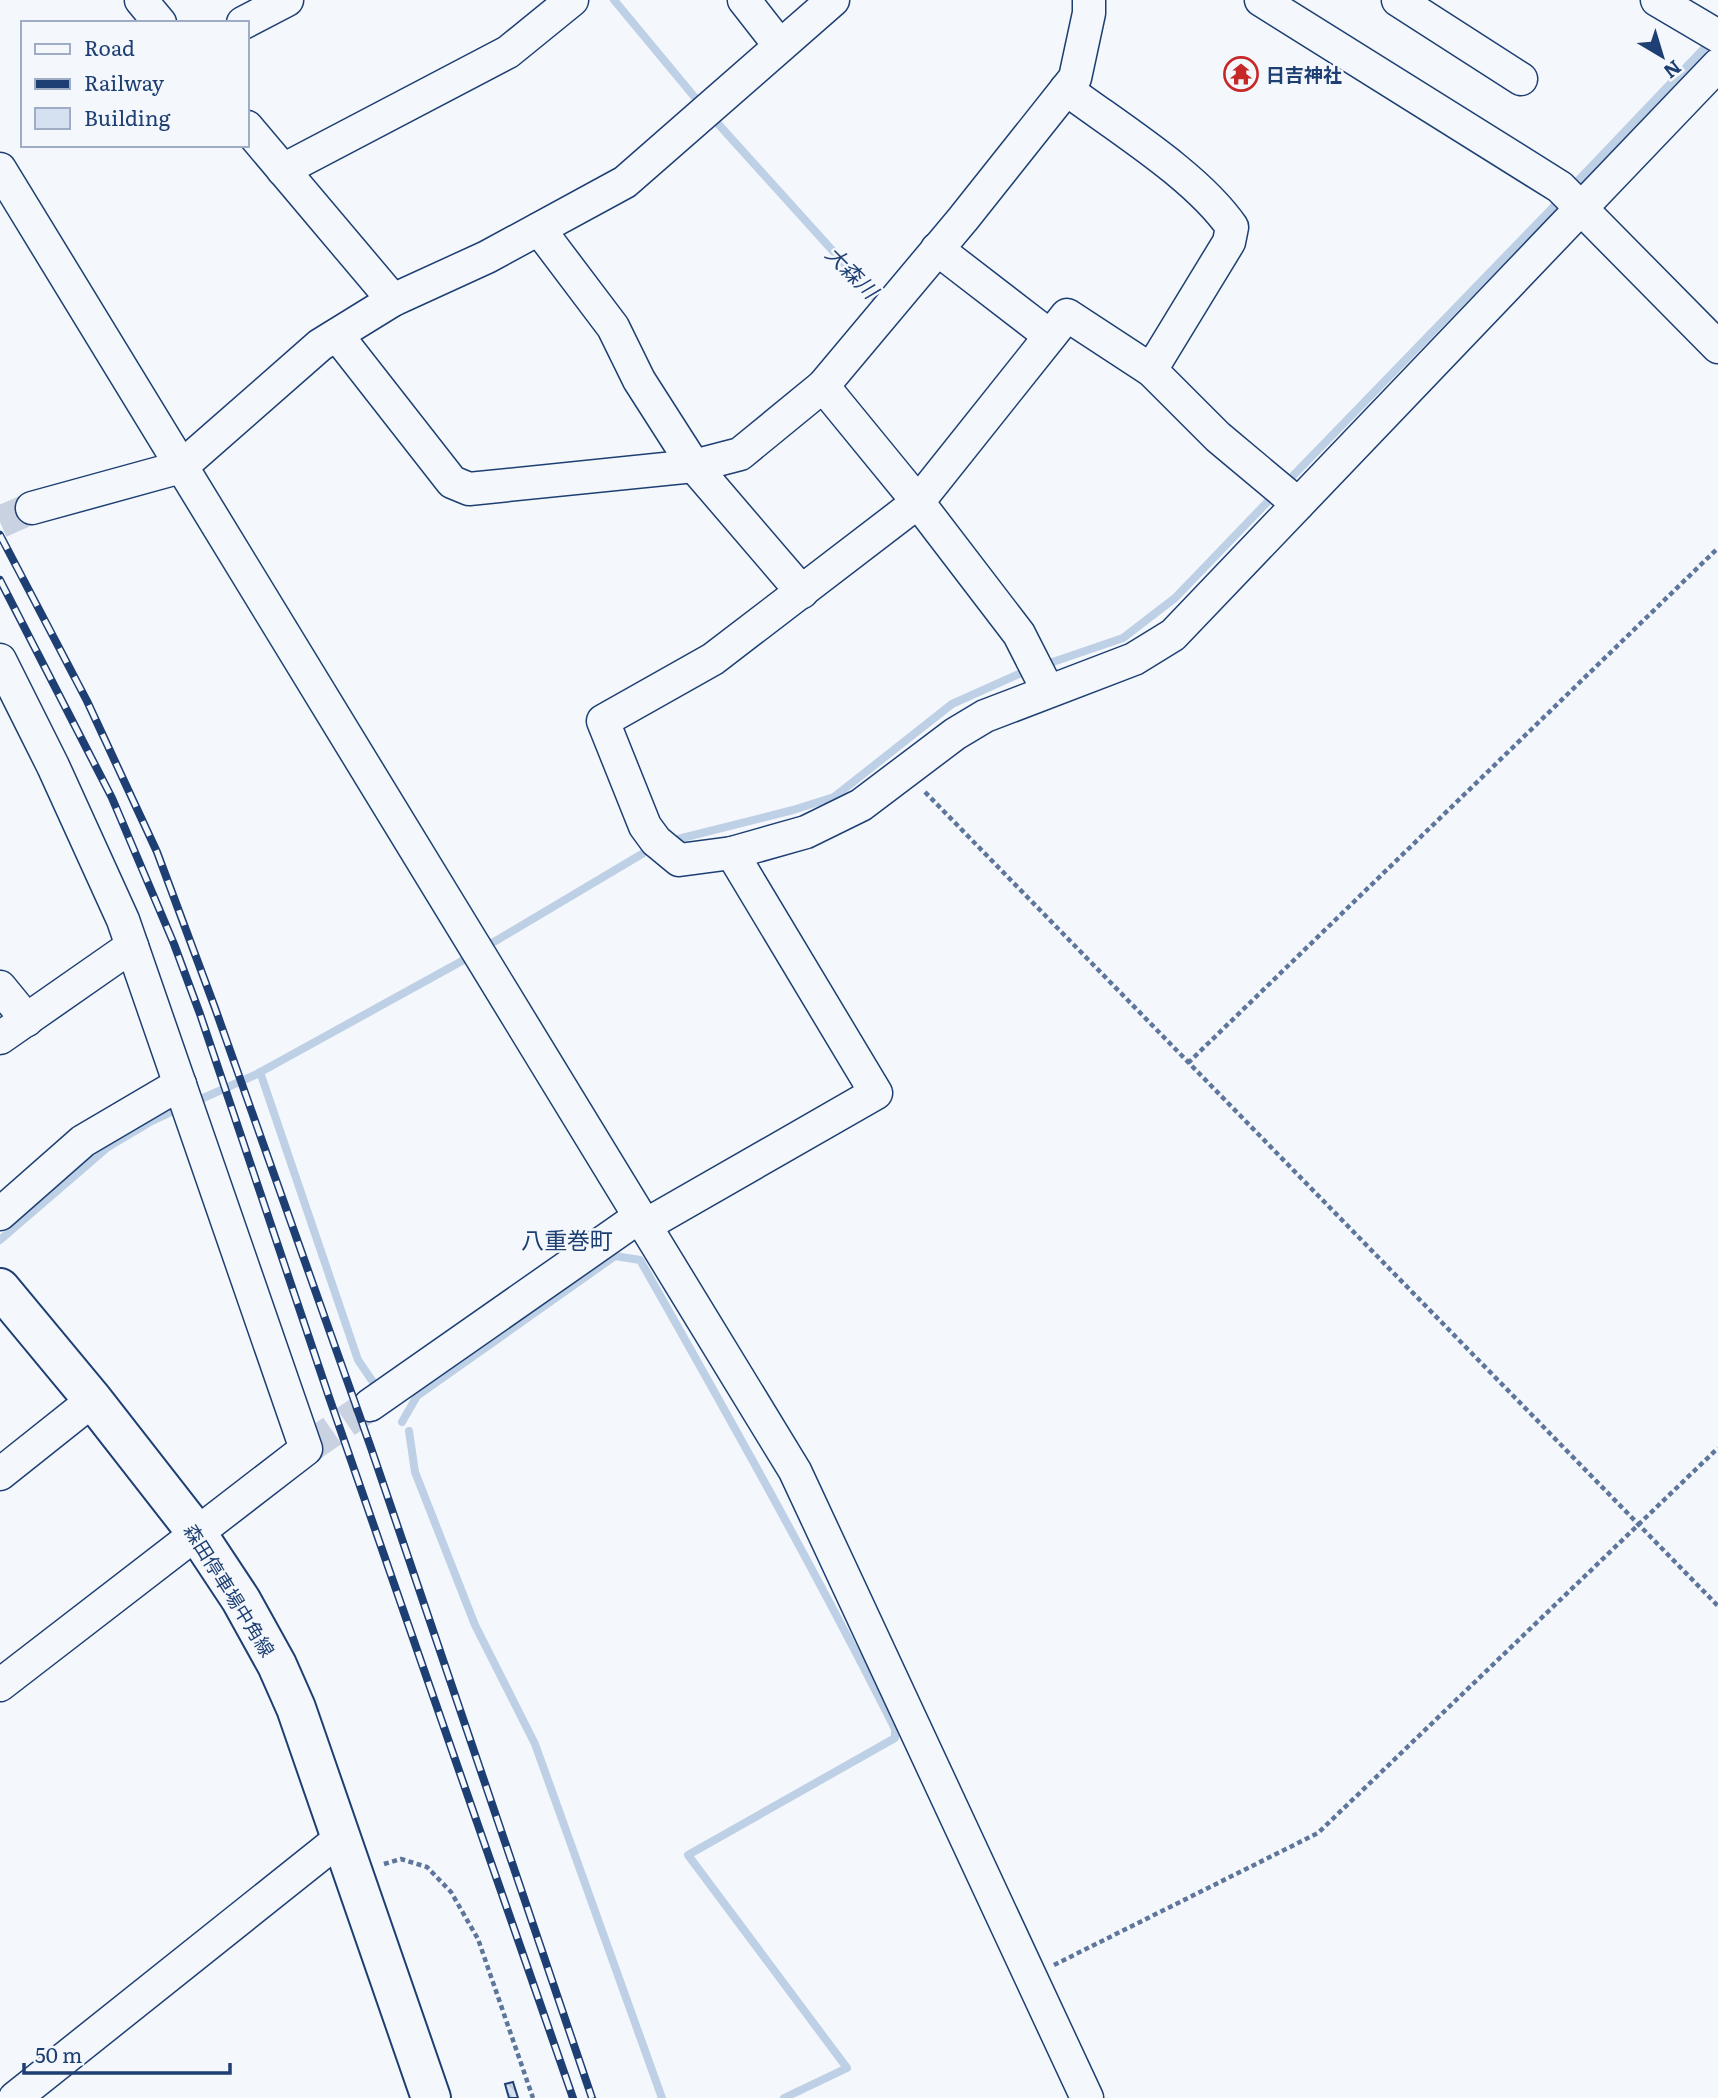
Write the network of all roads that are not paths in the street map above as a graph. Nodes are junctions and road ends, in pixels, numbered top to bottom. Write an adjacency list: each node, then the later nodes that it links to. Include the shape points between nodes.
1 (141, 0): 10 (street)
2 (286, 0): 11 (street)
3 (572, 0): 19 (street, via 508,52)
4 (744, 0): 13 (street)
5 (833, 0): 13 (street)
6 (1089, 0): 16 (street, via 1075,78)
7 (1261, 0): 20 (street)
8 (1398, 0): 15 (street)
9 (1657, 0): 12 (street)
10 (158, 21)
11 (247, 21)
12 (1713, 32)
13 (780, 46): 21 (street, via 625,182)
14 (1718, 65): 20 (street)
15 (1521, 79)
16 (1066, 89): 22 (street); 27 (street, via 1175,169 1232,227 1228,242)
17 (248, 128): 19 (street)
18 (0, 169): 30 (street)
19 (283, 170): 23 (street)
20 (1572, 198): 26 (street); 31 (street)
21 (539, 229): 23 (street); 29 (street, via 612,327 639,380)
22 (937, 249): 25 (street); 28 (street)
23 (393, 300): 24 (street)
24 (337, 335): 29 (street, via 452,482 469,489); 30 (street)
25 (1050, 336): 27 (street, via 1066,315); 32 (street)
26 (1718, 347)
27 (1151, 370): 31 (street, via 1218,437)
28 (823, 386): 29 (street, via 740,454); 32 (street)
29 (694, 466): 34 (street)
30 (181, 467): 33 (street); 44 (street)
31 (1286, 494): 36 (street, via 1173,635 1134,659)
32 (918, 502): 34 (street); 36 (street, via 1019,634)
33 (32, 508)
34 (802, 592): 37 (street, via 713,659 603,722 645,826 662,847 679,860)
35 (0, 660): 38 (street, via 53,766)
36 (1041, 677): 37 (street, via 861,805 806,832)
37 (732, 853): 44 (street, via 876,1093)
38 (132, 946): 40 (street); 42 (street)
39 (0, 987): 40 (street)
40 (27, 1020): 41 (street)
41 (0, 1038)
42 (180, 1084): 43 (street, via 82,1141); 49 (street, via 306,1449)
43 (0, 1214)
44 (642, 1222): 47 (street); 54 (street, via 795,1471)
45 (0, 1287): 46 (main road, 森田停車場中角線)
46 (93, 1400): 48 (street); 49 (main road, 森田停車場中角線)
47 (370, 1405)
48 (0, 1474)
49 (196, 1532): 50 (street); 51 (main road, 森田停車場中角線, via 277,1664)
50 (0, 1685)
51 (341, 1838): 52 (street); 53 (main road, 森田停車場中角線)
52 (15, 2098)
53 (431, 2098)
54 (1087, 2098)

